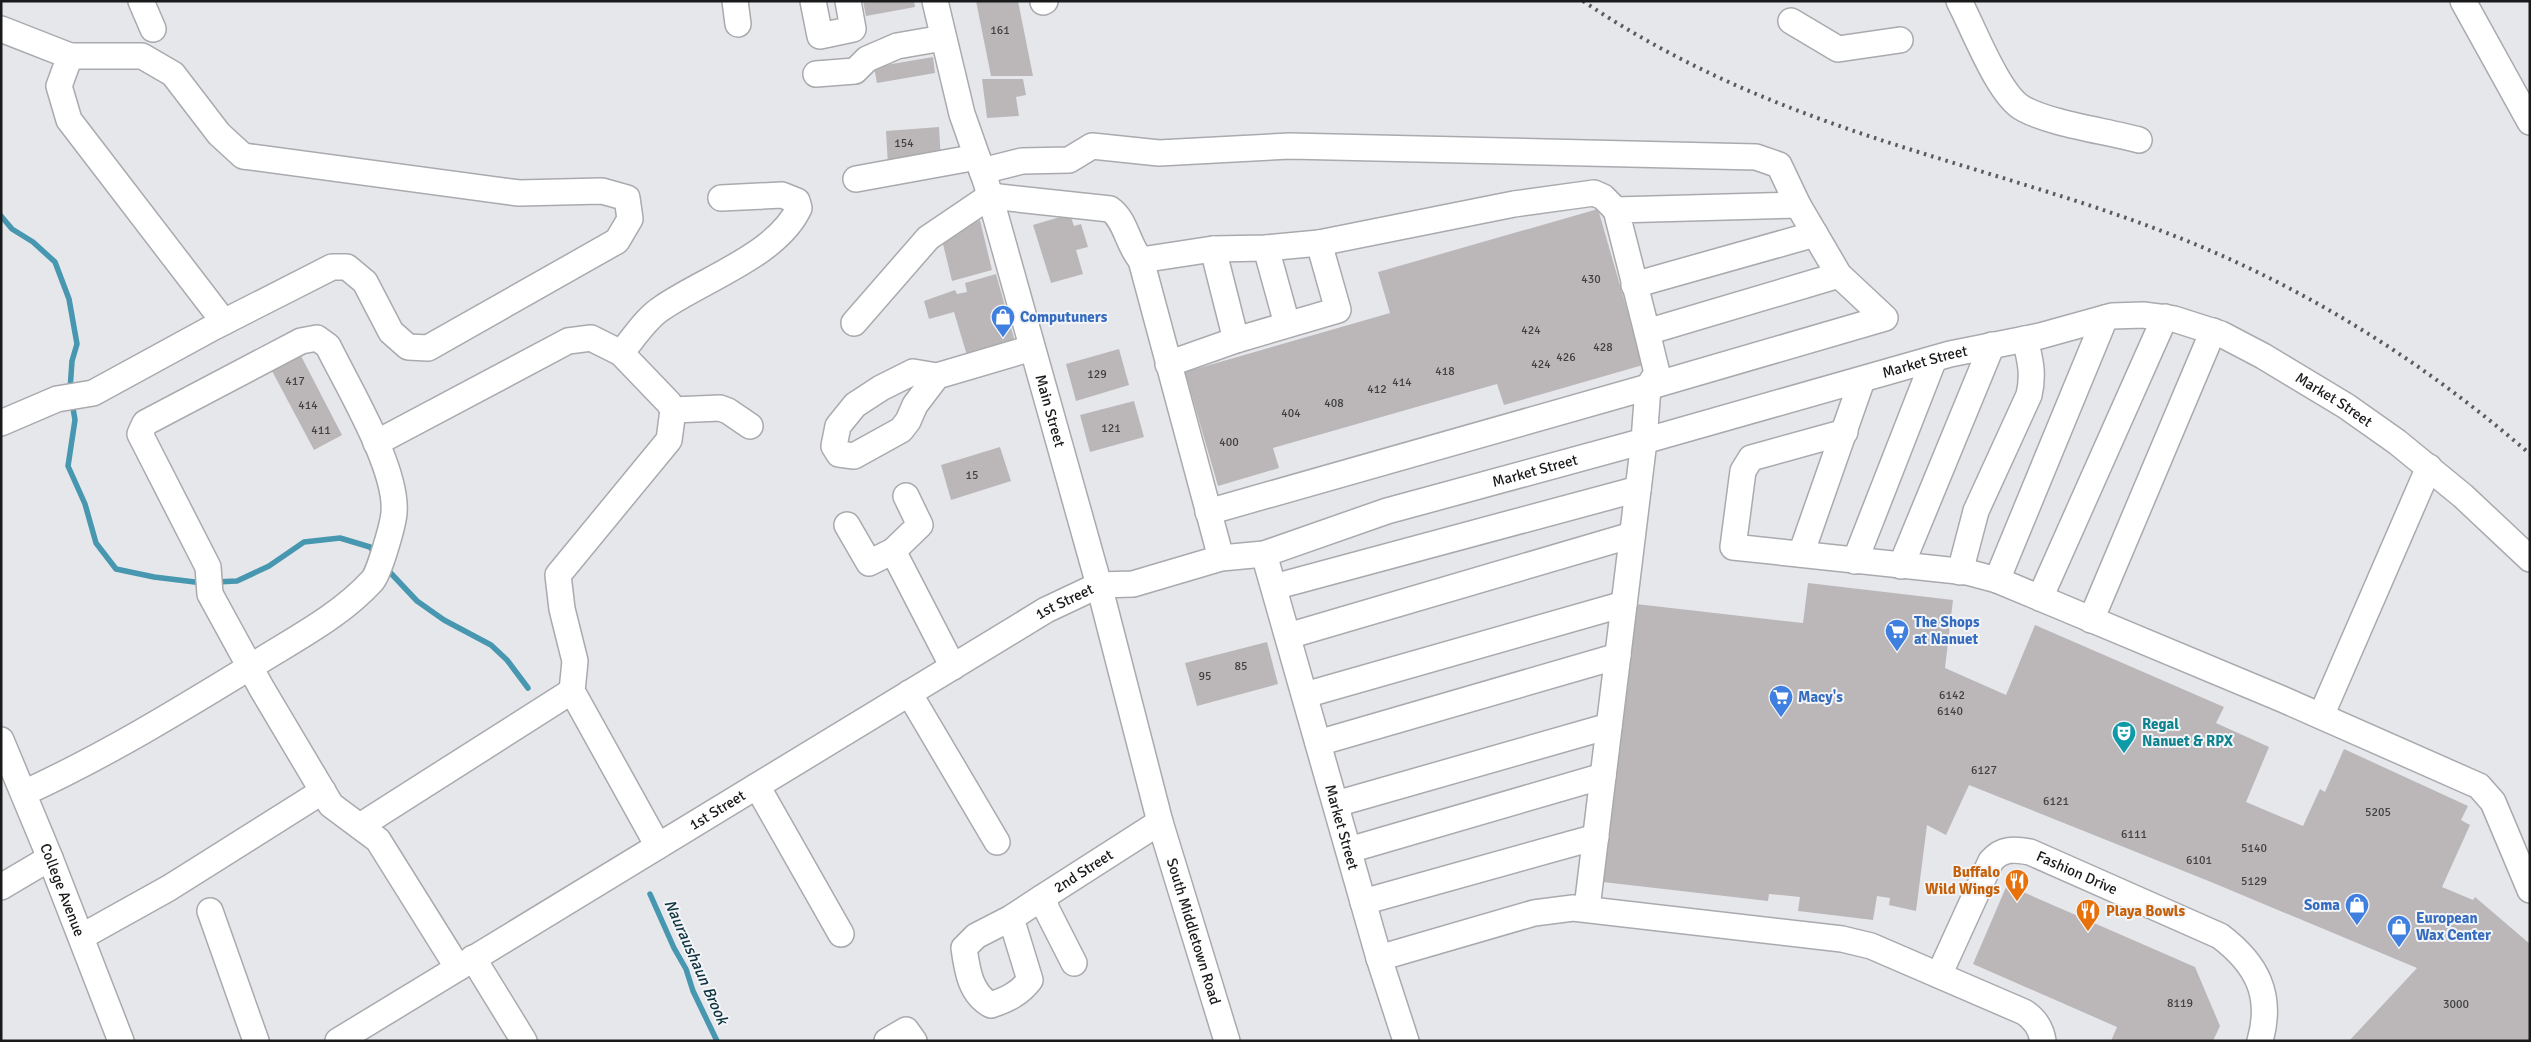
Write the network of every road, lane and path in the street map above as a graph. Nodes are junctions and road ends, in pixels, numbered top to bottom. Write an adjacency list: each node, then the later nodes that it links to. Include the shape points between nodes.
1 (141, 1): 9 (street)
2 (813, 1): 3 (street, via 820,36 853,29)
3 (848, 1)
4 (935, 1): 10 (street, Main Street)
5 (2463, 1): 14 (street)
6 (1964, 10): 15 (street, via 2000,83 2022,109)
7 (1791, 21): 11 (street, via 1838,49)
8 (1, 29): 12 (street)
9 (153, 29)
10 (943, 38): 13 (street, via 897,46 867,59 855,71); 16 (street, Main Street, via 962,114)
11 (1900, 40)
12 (70, 56): 31 (street, via 58,86 69,120); 31 (street, via 142,56 158,65 173,74 219,134 243,156 519,193 602,191 627,198 630,219 617,241 428,348 408,347 391,332 366,282 347,267 332,267)
13 (816, 74)
14 (2530, 122)
15 (2139, 140)
16 (979, 164): 17 (street); 18 (street, Main Street); 20 (street, via 1068,160 1092,146 1159,153 1290,146 1756,158 1779,165)
17 (856, 179)
18 (990, 196): 26 (street, via 1110,210 1117,215); 32 (street, via 928,238); 39 (street, Main Street)
19 (721, 198): 40 (street, via 782,195 797,201 799,208 784,230 755,253 660,309)
20 (1798, 205): 21 (street); 22 (street)
21 (1616, 210): 23 (street, via 1603,196 1594,193 1514,204); 28 (street)
22 (1815, 234): 27 (street); 28 (street)
23 (1319, 244): 24 (street); 33 (street, via 1338,310)
24 (1266, 248): 25 (street); 33 (street)
25 (1213, 249): 26 (street); 37 (street)
26 (1141, 260): 42 (street)
27 (1840, 274): 35 (street); 45 (street, via 1885,318)
28 (1634, 284): 35 (street)
29 (2165, 317): 30 (street, Market Street); 34 (street, Market Street); 69 (street)
30 (2105, 318): 36 (street, Market Street); 66 (street)
31 (224, 322): 47 (street, via 93,393 58,399)
32 (854, 323)
33 (1288, 324): 37 (street)
34 (2213, 331): 52 (street, Market Street, via 2319,389); 71 (street)
35 (1647, 332): 45 (street, via 1656,373)
36 (2025, 339): 38 (street, Market Street); 65 (street, via 2033,378 2029,395 1976,511)
37 (1236, 340): 42 (street)
38 (1992, 345): 41 (street, Market Street); 64 (street)
39 (1032, 348): 43 (street); 67 (street, Main Street)
40 (621, 353): 46 (street); 51 (street, via 591,338 568,341)
41 (1934, 359): 44 (street, Market Street); 63 (street)
42 (1168, 364): 55 (street)
43 (937, 376)
44 (1862, 380): 49 (street); 50 (street, Market Street)
45 (1648, 387): 50 (street); 55 (street)
46 (674, 410): 48 (street, via 720,408); 76 (street, via 669,440 558,575 562,609 575,661)
47 (1, 423)
48 (750, 426)
49 (1845, 432): 60 (street); 60 (street, via 1751,458 1743,471 1733,546)
50 (1644, 441): 53 (street); 59 (street, Market Street, via 1387,511)
51 (376, 443): 74 (street, via 391,476 395,511 374,580 336,613); 74 (street, via 328,346 317,338 301,341 145,423 140,434 208,567 210,594)
52 (2430, 467): 62 (street, Market Street); 79 (street)
53 (1638, 489): 57 (street); 68 (street)
54 (906, 496): 58 (street, via 920,525)
55 (1208, 512): 61 (street)
56 (847, 525): 58 (street, via 869,563)
57 (1632, 536): 70 (street); 72 (street)
58 (893, 551): 75 (street)
59 (1264, 554): 61 (street, Market Street); 68 (street, Market Street)
60 (1801, 554): 63 (street)
61 (1221, 558): 67 (street, Market Street, via 1134,584)
62 (2530, 558)
63 (1855, 561): 64 (street)
64 (1901, 566): 65 (street)
65 (1960, 572): 66 (street)
66 (1997, 580): 69 (street)
67 (1100, 586): 75 (street, 1st Street, via 1046,610); 88 (street, Main Street)
68 (1274, 587): 72 (street, Market Street)
69 (2040, 598): 71 (street)
70 (1624, 604): 73 (street); 78 (street)
71 (2091, 620): 79 (street)
72 (1288, 636): 78 (street, Market Street)
73 (1618, 656): 80 (street); 82 (street)
74 (251, 666): 85 (street); 86 (street, via 127,742)
75 (953, 667): 77 (street, 1st Street)
76 (572, 691): 89 (street); 92 (street)
77 (909, 693): 84 (street, 1st Street); 91 (street)
78 (1304, 695): 82 (street, Market Street)
79 (2321, 716): 96 (street, via 2479,786 2493,802)
80 (1609, 726): 83 (street); 87 (street)
81 (1, 740): 86 (street, College Avenue)
82 (1318, 743): 87 (street, Market Street)
83 (1603, 776): 90 (street); 93 (street)
84 (756, 786): 92 (street, 1st Street); 102 (street)
85 (323, 791): 89 (street, via 331,805); 103 (street, via 169,888)
86 (24, 793): 94 (street, College Avenue)
87 (1336, 804): 93 (street, Market Street)
88 (1160, 822): 97 (street, 2nd Street); 114 (street, South Middletown Road)
89 (360, 826): 105 (street, via 378,840)
90 (1596, 836): 98 (street); 99 (street)
91 (997, 842)
92 (658, 846): 105 (street, 1st Street)
93 (1349, 850): 98 (street, Market Street)
94 (50, 858): 95 (street); 103 (street, College Avenue)
95 (1, 887)
96 (2530, 890)
97 (1043, 897): 101 (street); 106 (street, 2nd Street)
98 (1363, 902): 104 (street, Market Street)
99 (1587, 908): 104 (street, via 1534,913); 107 (street, via 1857,942)
100 (210, 910): 109 (street)
101 (1011, 918)
102 (841, 934)
103 (81, 937): 108 (street, College Avenue)
104 (1379, 958): 115 (street, Market Street)
105 (466, 963): 110 (street, 1st Street); 111 (street)
106 (1074, 963)
107 (1939, 975): 116 (street, via 2032,1017 2038,1024); 117 (street, Fashion Drive, via 1991,861 2004,851 2030,852 2220,936 2236,947 2256,974 2264,999)
108 (120, 1041)
109 (256, 1041)
110 (338, 1041)
111 (524, 1041)
112 (887, 1041): 113 (street, via 906,1030)
113 (914, 1041)
114 (1227, 1041)
115 (1406, 1041)
116 (2042, 1041)
117 (2260, 1041)

